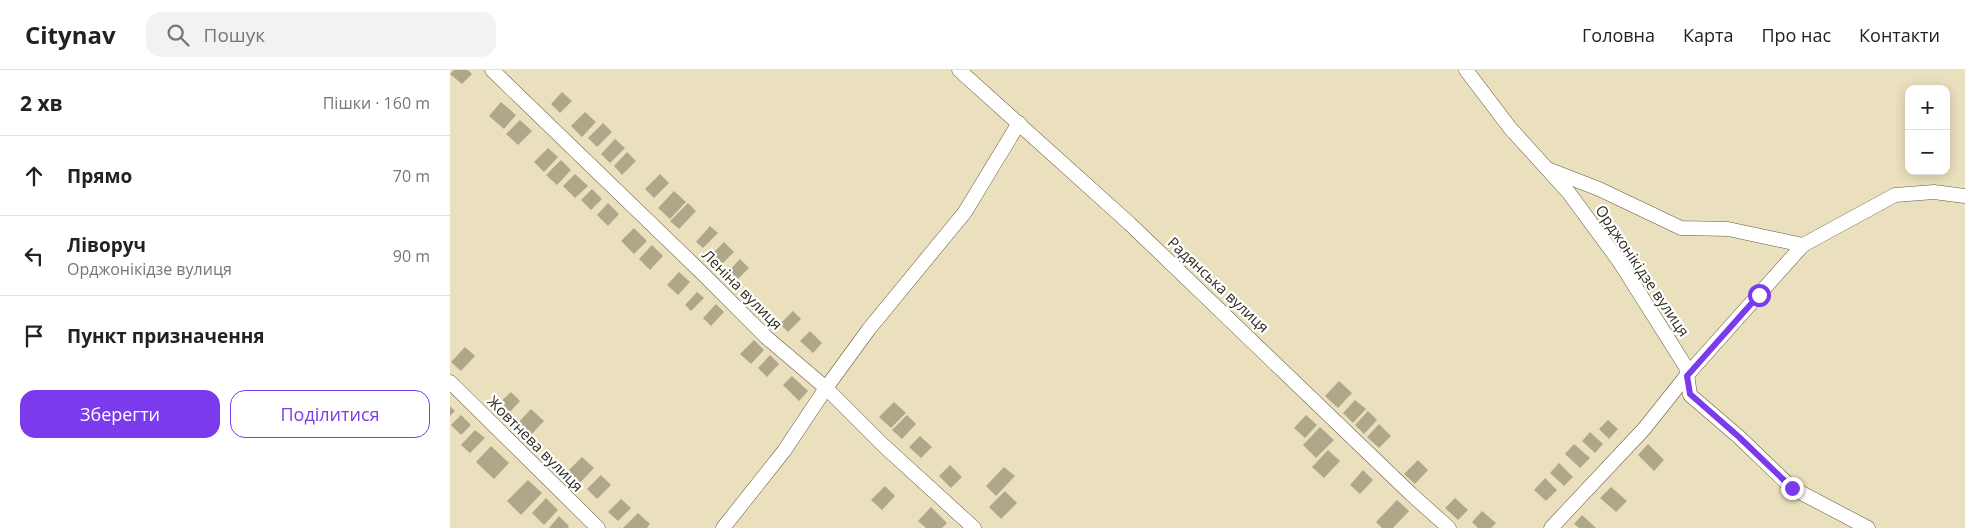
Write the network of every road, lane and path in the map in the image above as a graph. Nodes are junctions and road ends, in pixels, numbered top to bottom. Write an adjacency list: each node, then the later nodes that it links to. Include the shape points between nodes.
1 (492, 70): 10 (street, Леніна вулиця, via 766,338)
2 (959, 70): 4 (street, Радянська вулиця)
3 (1466, 70): 5 (street, Орджонікідзе вулиця, via 1510,128)
4 (1019, 123): 10 (street, via 965,212 869,329); 14 (street, Радянська вулиця)
5 (1547, 169): 7 (street, via 1599,189 1681,228 1728,229); 8 (street, Орджонікідзе вулиця, via 1569,193 1619,261 1686,367)
6 (1965, 196): 7 (street, via 1934,192 1895,195)
7 (1803, 245): 8 (street)
8 (1687, 376): 15 (street, via 1644,429); 16 (street, Орджонікідзе вулиця, via 1690,394 1792,488)
9 (450, 382): 11 (street, Жовтнева вулиця)
10 (826, 388): 12 (street, via 784,451); 13 (street, Леніна вулиця, via 883,446)
11 (598, 528)
12 (723, 528)
13 (974, 528)
14 (1450, 528)
15 (1551, 528)
16 (1868, 528)

